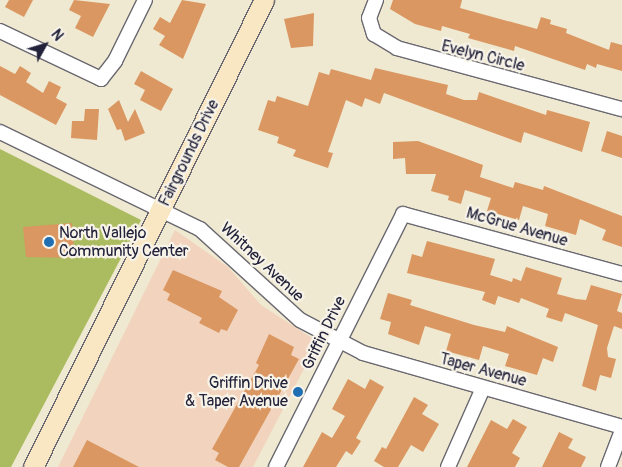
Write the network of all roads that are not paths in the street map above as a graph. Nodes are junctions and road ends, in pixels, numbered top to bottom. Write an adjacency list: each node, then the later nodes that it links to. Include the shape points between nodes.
1 (145, 0): 4 (street, via 115,62 101,79)
2 (264, 0): 7 (main road, Fairgrounds Drive)
3 (376, 0): 5 (street, Evelyn Circle, via 369,18 374,34 397,48)
4 (0, 31)
5 (622, 109)
6 (0, 132): 7 (street, Whitney Avenue)
7 (161, 211): 10 (street, Whitney Avenue, via 200,229 241,263 278,303); 13 (main road, Fairgrounds Drive)
8 (403, 214): 9 (street, McGrue Avenue); 10 (street, Griffin Drive)
9 (622, 274)
10 (339, 339): 11 (street, Taper Avenue, via 396,365); 14 (street, Griffin Drive)
11 (483, 388): 12 (street, Taper Avenue); 15 (street)
12 (622, 429): 16 (street)
13 (33, 467)
14 (276, 467)
15 (448, 467)
16 (608, 467)

